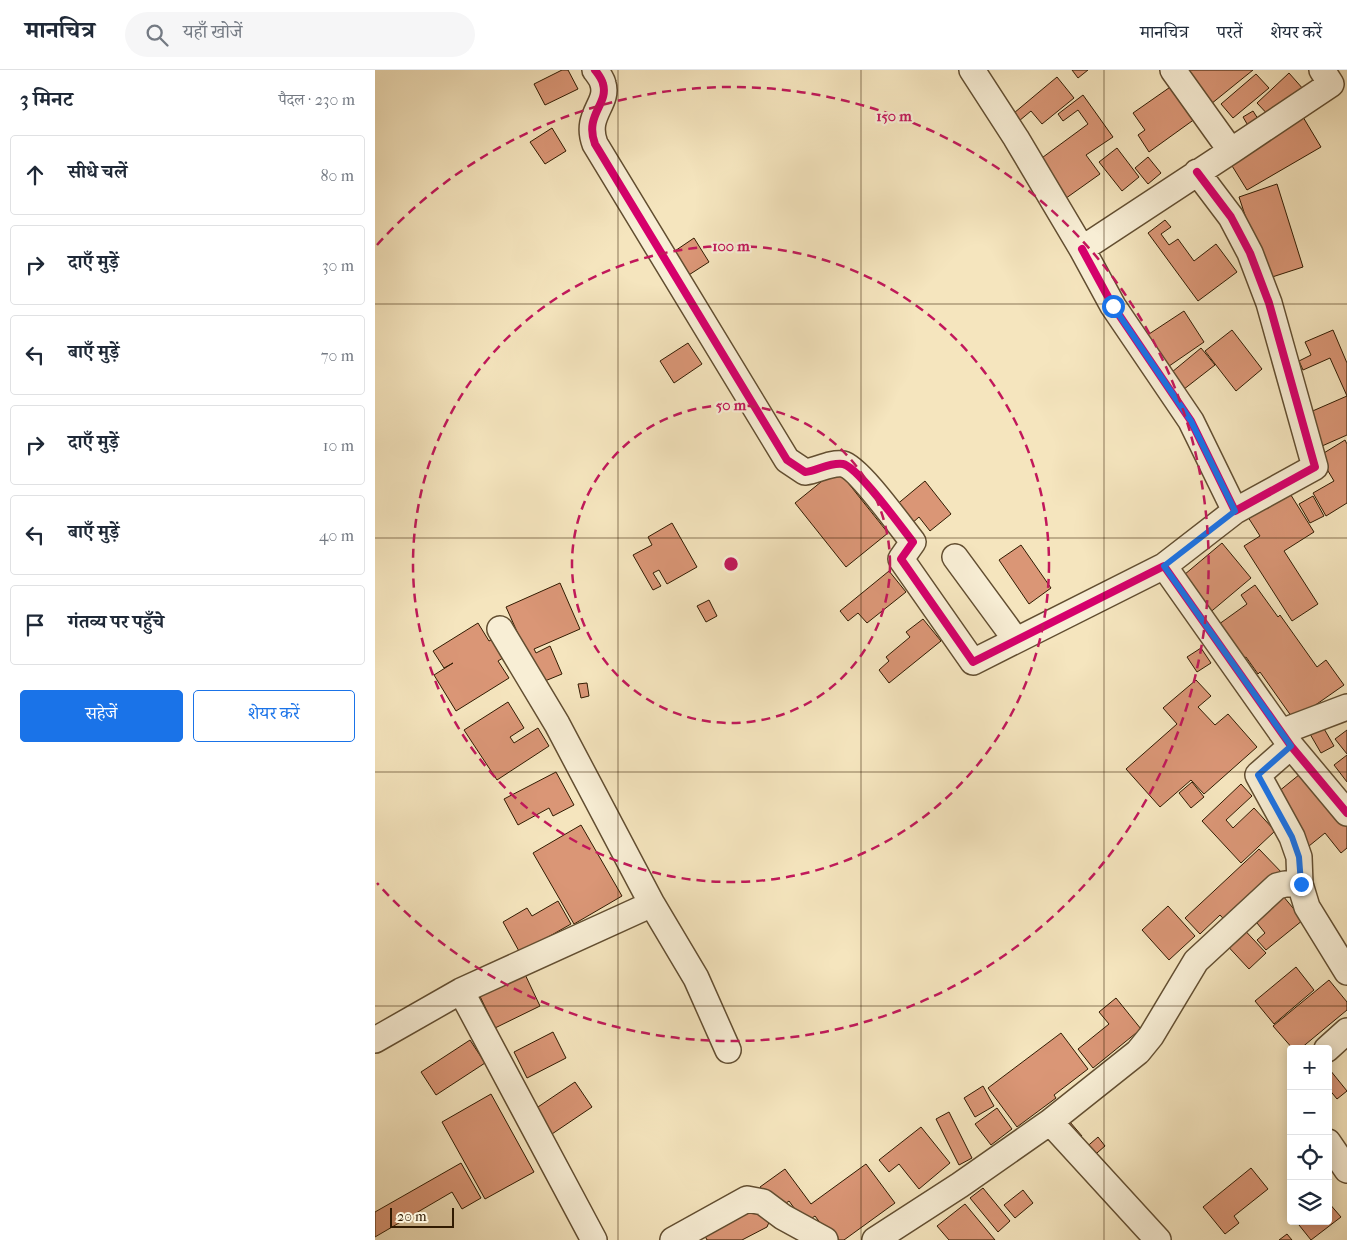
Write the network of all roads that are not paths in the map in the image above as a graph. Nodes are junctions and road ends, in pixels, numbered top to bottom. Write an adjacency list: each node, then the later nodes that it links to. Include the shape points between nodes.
1 (595, 70): 12 (street, via 603,84 604,94 592,120 590,132 595,144 787,460 805,472 841,464 861,477 913,542 901,559 973,662)
2 (972, 70): 7 (street, via 1017,138)
3 (1173, 70): 5 (street)
4 (1322, 70): 5 (street, via 1331,84)
5 (1231, 151): 6 (street)
6 (1197, 172): 7 (street); 8 (street, via 1231,217 1250,254 1269,303 1315,467)
7 (1082, 249): 8 (street, via 1113,306 1191,421)
8 (1235, 511): 10 (street)
9 (955, 556): 12 (street)
10 (1164, 566): 12 (street); 14 (street)
11 (500, 629): 17 (street, via 557,724)
12 (1017, 640)
13 (1347, 707): 14 (street)
14 (1286, 739): 15 (street); 16 (street, via 1258,775 1292,837 1299,857)
15 (1347, 813)
16 (1301, 884): 18 (street, via 1307,907); 24 (street, via 1277,886 1196,961 1151,1036 1137,1052)
17 (652, 904): 19 (street); 23 (street, via 696,978)
18 (1347, 972)
19 (461, 991): 21 (street); 27 (street)
20 (1347, 1030): 22 (street)
21 (375, 1040)
22 (1331, 1045)
23 (728, 1050)
24 (1050, 1122): 30 (street); 31 (street)
25 (1332, 1148): 26 (street)
26 (1347, 1170)
27 (594, 1240)
28 (673, 1240): 29 (street, via 747,1199 763,1202)
29 (825, 1240)
30 (875, 1240)
31 (1158, 1240)

